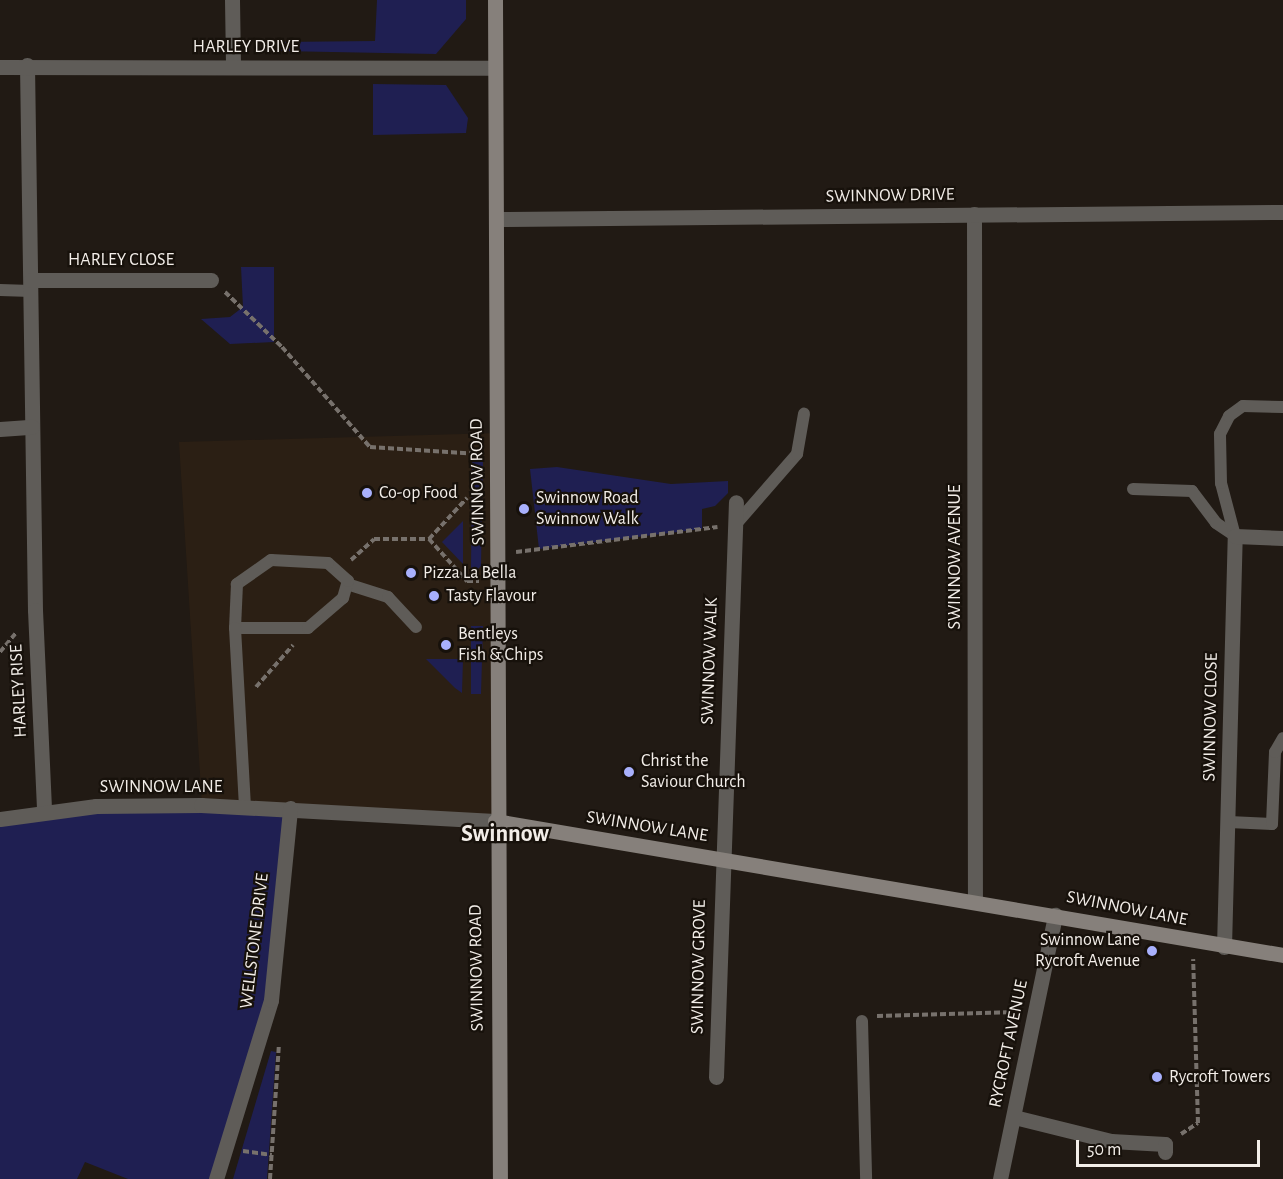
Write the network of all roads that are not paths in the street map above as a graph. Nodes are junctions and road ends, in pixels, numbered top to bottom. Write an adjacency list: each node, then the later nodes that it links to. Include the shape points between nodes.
1 (231, 0): 4 (street)
2 (495, 0): 6 (street, SWINNOW ROAD)
3 (27, 65): 4 (street, HARLEY DRIVE); 5 (street, HARLEY DRIVE); 11 (street, HARLEY RISE)
4 (233, 67): 6 (street, HARLEY DRIVE)
5 (0, 68)
6 (492, 68): 9 (street, SWINNOW ROAD)
7 (1283, 212): 8 (street, SWINNOW DRIVE)
8 (974, 214): 9 (street, SWINNOW DRIVE); 33 (street, SWINNOW AVENUE)
9 (496, 219): 30 (street, SWINNOW ROAD, via 499,580)
10 (211, 280): 11 (street, HARLEY CLOSE)
11 (31, 285): 12 (lane); 15 (street, HARLEY RISE)
12 (0, 290)
13 (1283, 407): 20 (lane, via 1243,406 1229,416 1220,434 1221,483)
14 (804, 414): 19 (lane, via 797,454)
15 (32, 427): 16 (street); 28 (street, HARLEY RISE)
16 (0, 429)
17 (1133, 489): 20 (lane, via 1192,491 1216,523)
18 (736, 502): 19 (street, SWINNOW WALK)
19 (736, 524): 32 (street, SWINNOW WALK)
20 (1235, 536): 21 (street); 31 (street, SWINNOW CLOSE)
21 (1283, 538)
22 (347, 584): 23 (lane, via 388,597); 24 (lane, via 344,598 308,628); 24 (lane, via 340,571 328,563 271,560 237,584)
23 (416, 627)
24 (235, 628): 26 (lane)
25 (1283, 738): 31 (lane, via 1275,752 1272,824)
26 (245, 806): 27 (street, SWINNOW LANE); 28 (street, SWINNOW LANE)
27 (290, 808): 30 (street, SWINNOW LANE); 41 (street, WELLSTONE DRIVE, via 271,1000)
28 (44, 811): 29 (street, SWINNOW LANE)
29 (0, 819)
30 (495, 821): 32 (street, SWINNOW LANE); 42 (street, SWINNOW ROAD)
31 (1228, 822): 35 (street, SWINNOW CLOSE)
32 (721, 858): 33 (street, SWINNOW LANE); 38 (street, SWINNOW GROVE)
33 (975, 900): 34 (street, SWINNOW LANE)
34 (1055, 915): 35 (street, SWINNOW LANE); 39 (street, RYCROFT AVENUE)
35 (1224, 947): 36 (street, SWINNOW LANE)
36 (1283, 955)
37 (862, 1021): 43 (lane)
38 (716, 1077)
39 (1014, 1118): 40 (street, via 1112,1141); 44 (street, RYCROFT AVENUE)
40 (1165, 1148)
41 (216, 1179)
42 (500, 1179)
43 (866, 1179)
44 (1000, 1179)

